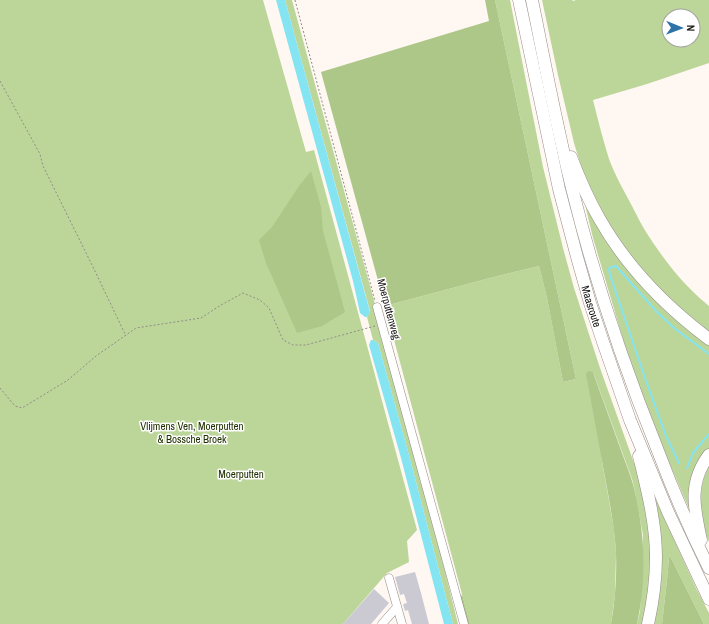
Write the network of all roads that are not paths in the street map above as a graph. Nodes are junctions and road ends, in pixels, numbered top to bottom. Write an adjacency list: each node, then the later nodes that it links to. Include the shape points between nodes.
1 (519, 0): 6 (highway, Maasroute, via 559,189 602,339)
2 (532, 0): 3 (highway, Maasroute)
3 (558, 125): 5 (highway, via 588,197 614,242 659,298); 8 (highway, Maasroute, via 582,225 614,334 649,431)
4 (377, 307): 14 (street, Moerputtenweg)
5 (709, 339)
6 (630, 420): 10 (highway, Maasroute, via 668,512); 15 (highway, via 649,500 656,556 656,576)
7 (709, 455): 8 (highway, via 696,480 695,494 696,517)
8 (707, 565)
9 (389, 578): 11 (street)
10 (709, 599)
11 (397, 607): 12 (street); 13 (street)
12 (382, 624)
13 (402, 624)
14 (464, 624)
15 (648, 624)

